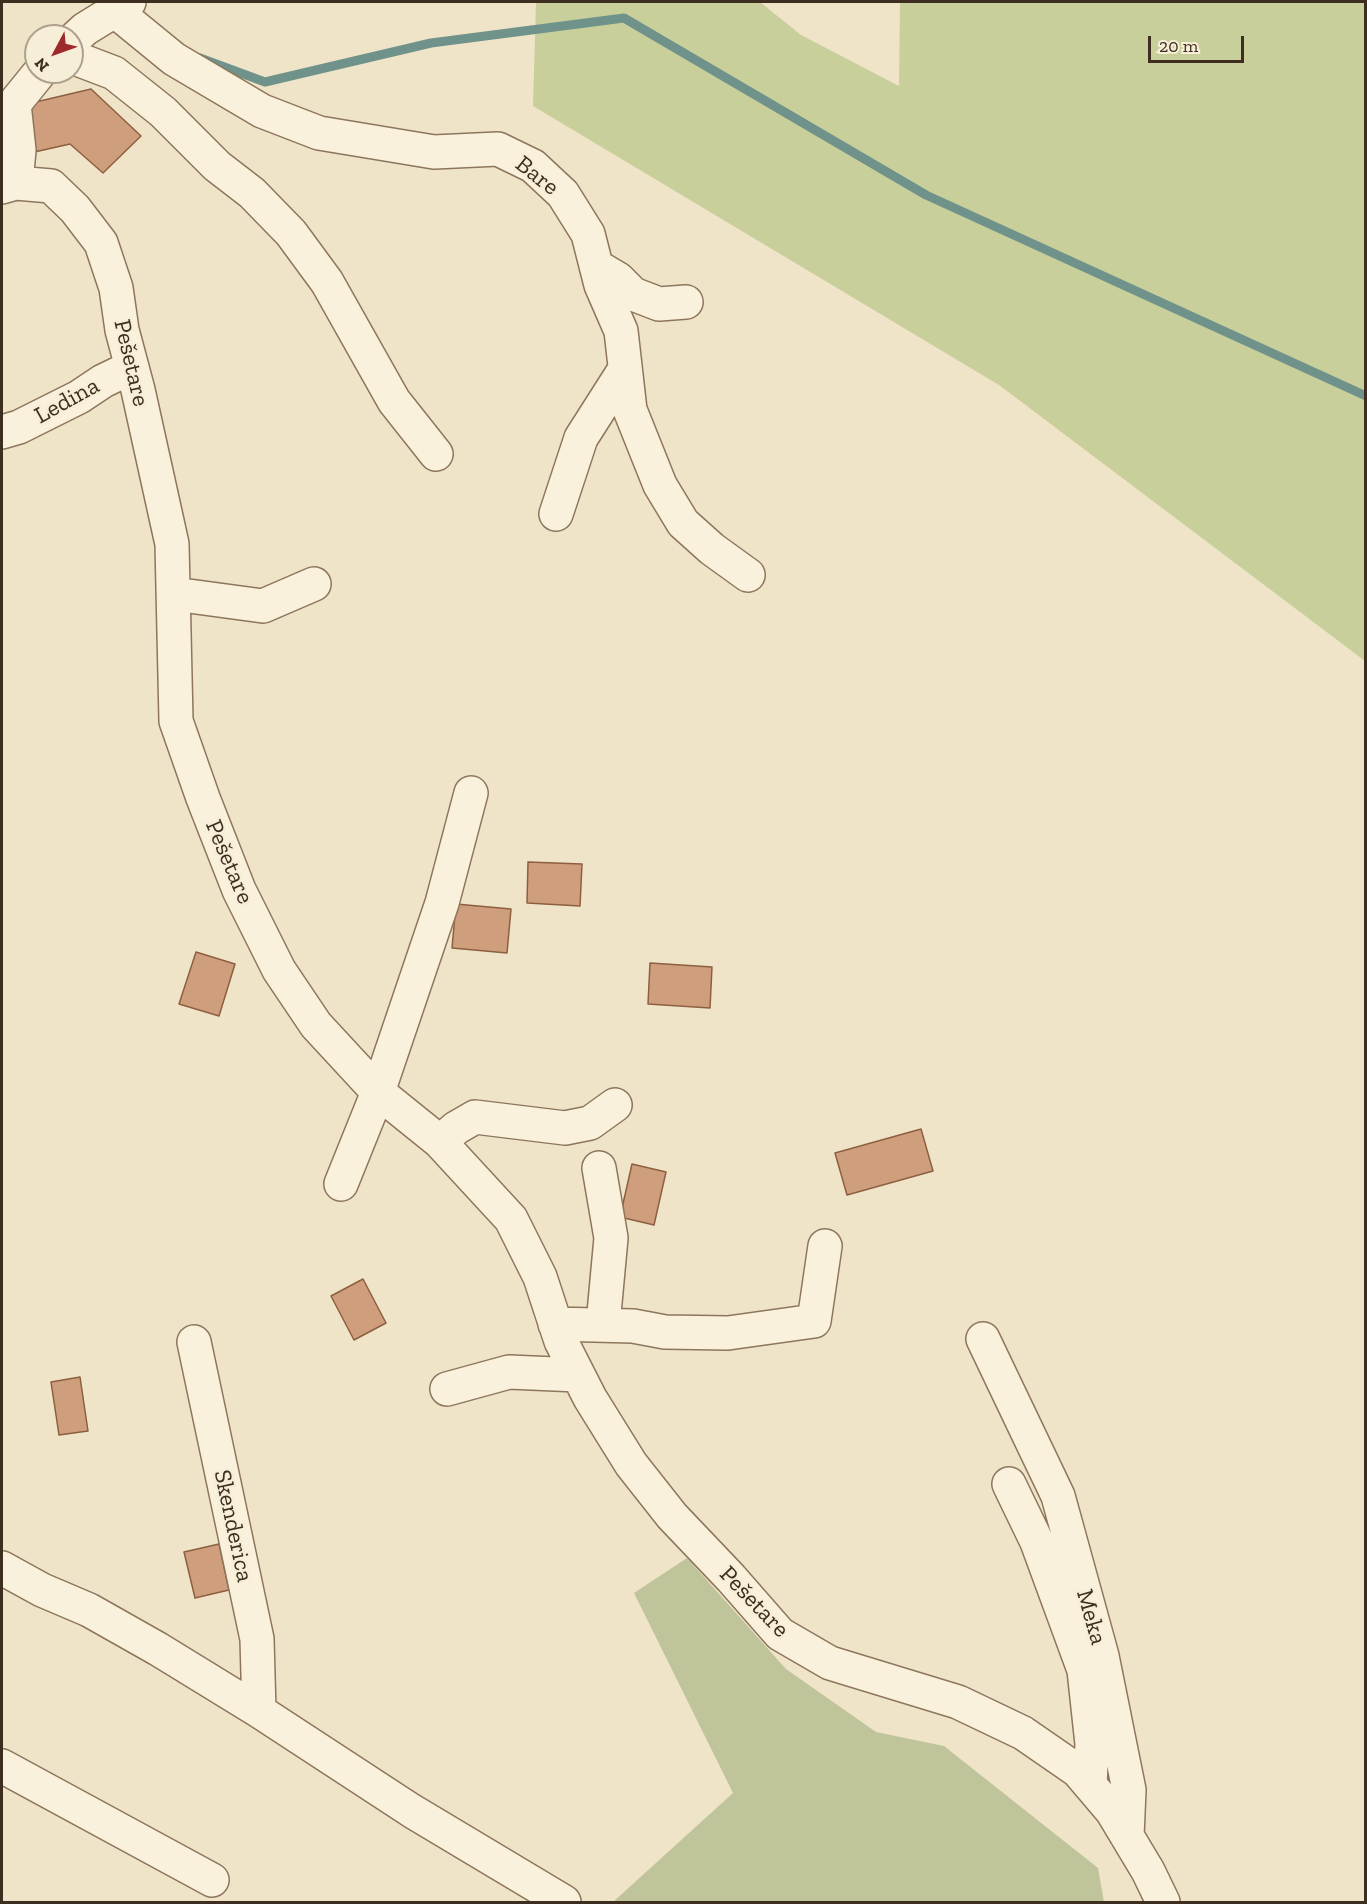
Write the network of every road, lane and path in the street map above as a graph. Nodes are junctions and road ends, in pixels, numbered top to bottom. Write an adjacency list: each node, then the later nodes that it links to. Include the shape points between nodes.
1 (114, 4): 2 (street); 6 (street, Bare, via 174,59 262,111 319,133 434,152 498,149 532,166 563,194 588,234)
2 (84, 30)
3 (84, 62): 11 (street, via 114,73 163,112 291,233 327,282 394,401)
4 (30, 84): 5 (street, via 14,104 19,150)
5 (9, 185): 8 (street, Pešetare, via 51,186 101,243 116,288)
6 (596, 266): 7 (street, via 633,294 659,304); 9 (street, Bare, via 621,331)
7 (686, 302)
8 (132, 367): 10 (street, Ledina, via 19,428); 15 (street, Pešetare, via 172,544)
9 (626, 369): 12 (street, via 581,438); 13 (street, Bare, via 630,410 660,485 682,523)
10 (2, 432)
11 (436, 454)
12 (556, 514)
13 (748, 575)
14 (314, 584): 15 (street, via 263,606)
15 (174, 594): 17 (street, Pešetare, via 176,721 239,890 279,970 316,1025)
16 (471, 793): 17 (street, via 442,903)
17 (378, 1092): 19 (street, Pešetare); 21 (street)
18 (615, 1105): 19 (street, via 590,1123 565,1128 475,1117)
19 (440, 1142): 23 (street, Pešetare, via 511,1219 540,1277)
20 (599, 1168): 24 (street, via 611,1238)
21 (341, 1184)
22 (825, 1246): 24 (street, via 814,1321 728,1333 665,1332)
23 (555, 1324): 24 (street); 27 (street, Pešetare)
24 (603, 1324)
25 (983, 1339): 34 (street, Meka, via 1058,1496 1102,1656 1129,1790)
26 (194, 1342): 31 (street, Skenderica, via 257,1639)
27 (578, 1375): 28 (street, via 509,1372); 33 (street, Pešetare, via 638,1473 780,1634 830,1664 958,1702 1023,1733 1078,1771)
28 (447, 1389)
29 (1009, 1484): 33 (street, via 1037,1542 1084,1670 1092,1744)
30 (2, 1568): 31 (street, via 89,1610)
31 (259, 1711): 36 (street, via 411,1812)
32 (2, 1767): 35 (street)
33 (1090, 1785): 34 (street, Pešetare)
34 (1127, 1836): 37 (street)
35 (212, 1880)
36 (564, 1902)
37 (1163, 1902)

